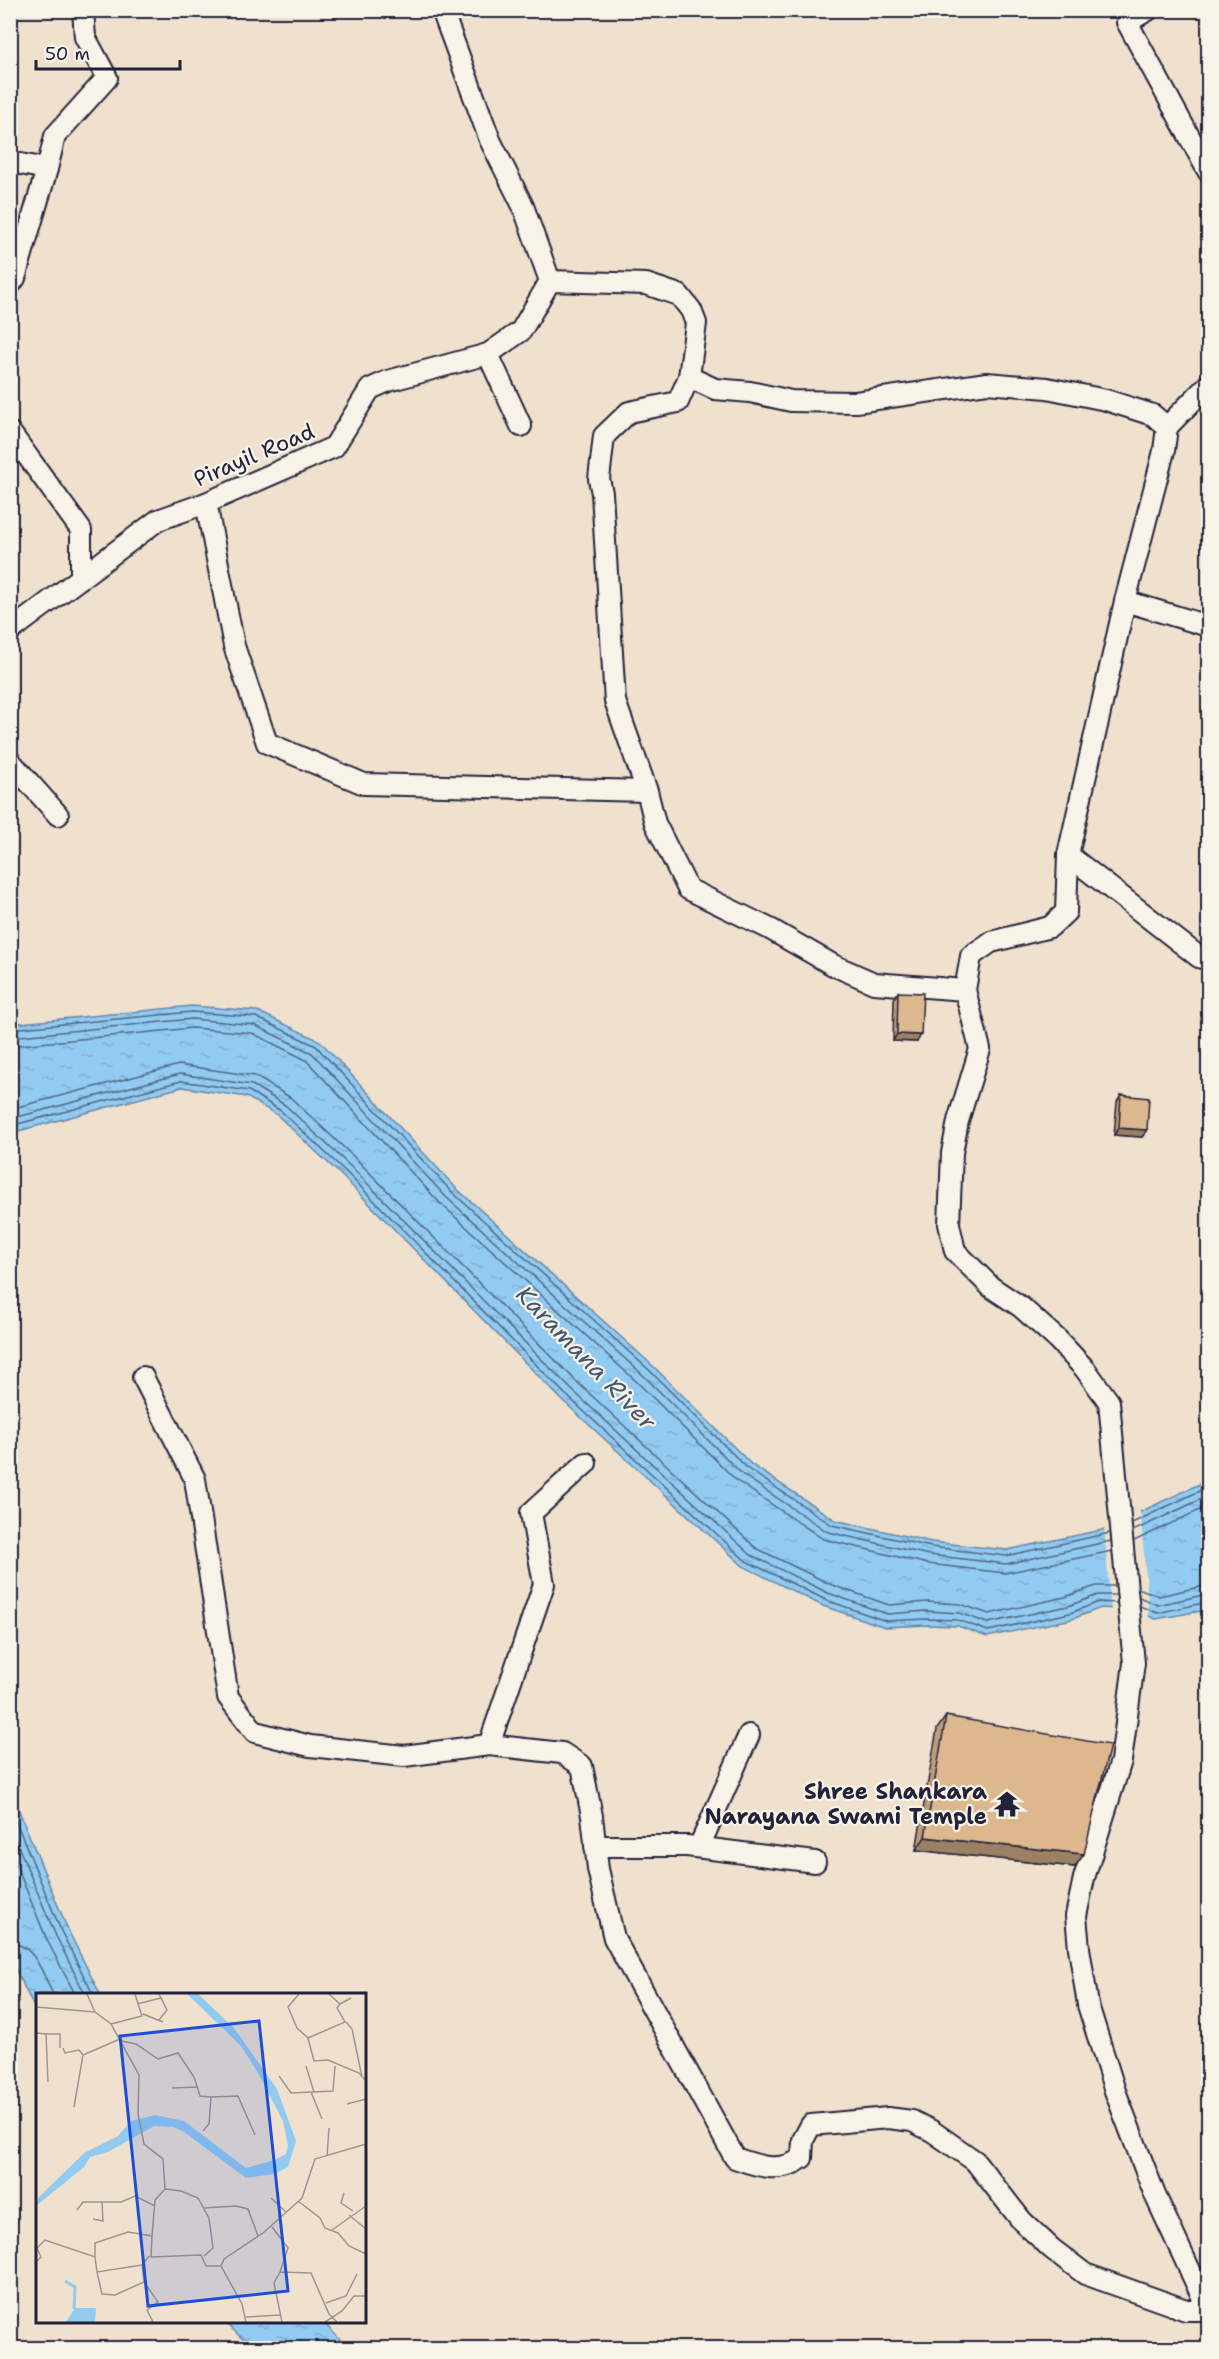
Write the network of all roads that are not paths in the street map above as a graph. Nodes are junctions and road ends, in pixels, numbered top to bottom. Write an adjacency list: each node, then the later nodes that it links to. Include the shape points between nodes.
1 (83, 10): 5 (street, via 85,37 107,78 55,136)
2 (442, 10): 7 (street, via 489,140 523,206)
3 (1148, 10): 6 (street, via 1128,22)
4 (10, 162): 5 (street)
5 (47, 169): 8 (street)
6 (1209, 171)
7 (550, 282): 9 (street, Pirayil Road, via 521,331); 10 (street, via 646,284 679,295 696,323)
8 (10, 285)
9 (488, 354): 12 (street); 15 (street, Pirayil Road, via 370,389 334,447)
10 (689, 377): 13 (street, via 715,389 791,400 856,402 987,383 1047,388 1144,412); 21 (street, via 678,402 629,412 604,436 600,479 615,701)
11 (1209, 385): 13 (street)
12 (521, 426)
13 (1167, 427): 17 (street)
14 (10, 432): 16 (street, via 81,530)
15 (206, 503): 16 (street, Pirayil Road, via 158,520); 21 (street, via 234,646 267,743 364,784)
16 (81, 578): 19 (street, Pirayil Road)
17 (1125, 601): 18 (street); 23 (street)
18 (1209, 626)
19 (10, 631)
20 (10, 761): 22 (street)
21 (647, 791): 25 (street, via 655,823 688,889 833,965 874,982)
22 (58, 815)
23 (1068, 855): 24 (street, via 1199,957); 25 (street, via 1066,912 1050,927 991,942 971,956)
24 (1209, 960)
25 (965, 990): 33 (street, via 980,1049 952,1153 949,1224 955,1251 991,1287 1021,1306 1058,1340 1109,1402 1134,1663 1121,1761 1076,1916 1079,1948 1088,2005 1115,2091 1155,2195)
26 (142, 1377): 29 (street, via 195,1479 228,1697 255,1732 310,1746 404,1756)
27 (586, 1463): 29 (street, via 531,1513 544,1584)
28 (749, 1735): 31 (street)
29 (489, 1746): 30 (street, via 562,1754 582,1766)
30 (595, 1846): 31 (street); 33 (street, via 614,1938 735,2157 778,2168 802,2158 803,2140 811,2125 888,2118 912,2121 975,2161 1022,2221 1085,2274 1186,2310)
31 (699, 1847): 32 (street)
32 (815, 1862)
33 (1209, 2310)

